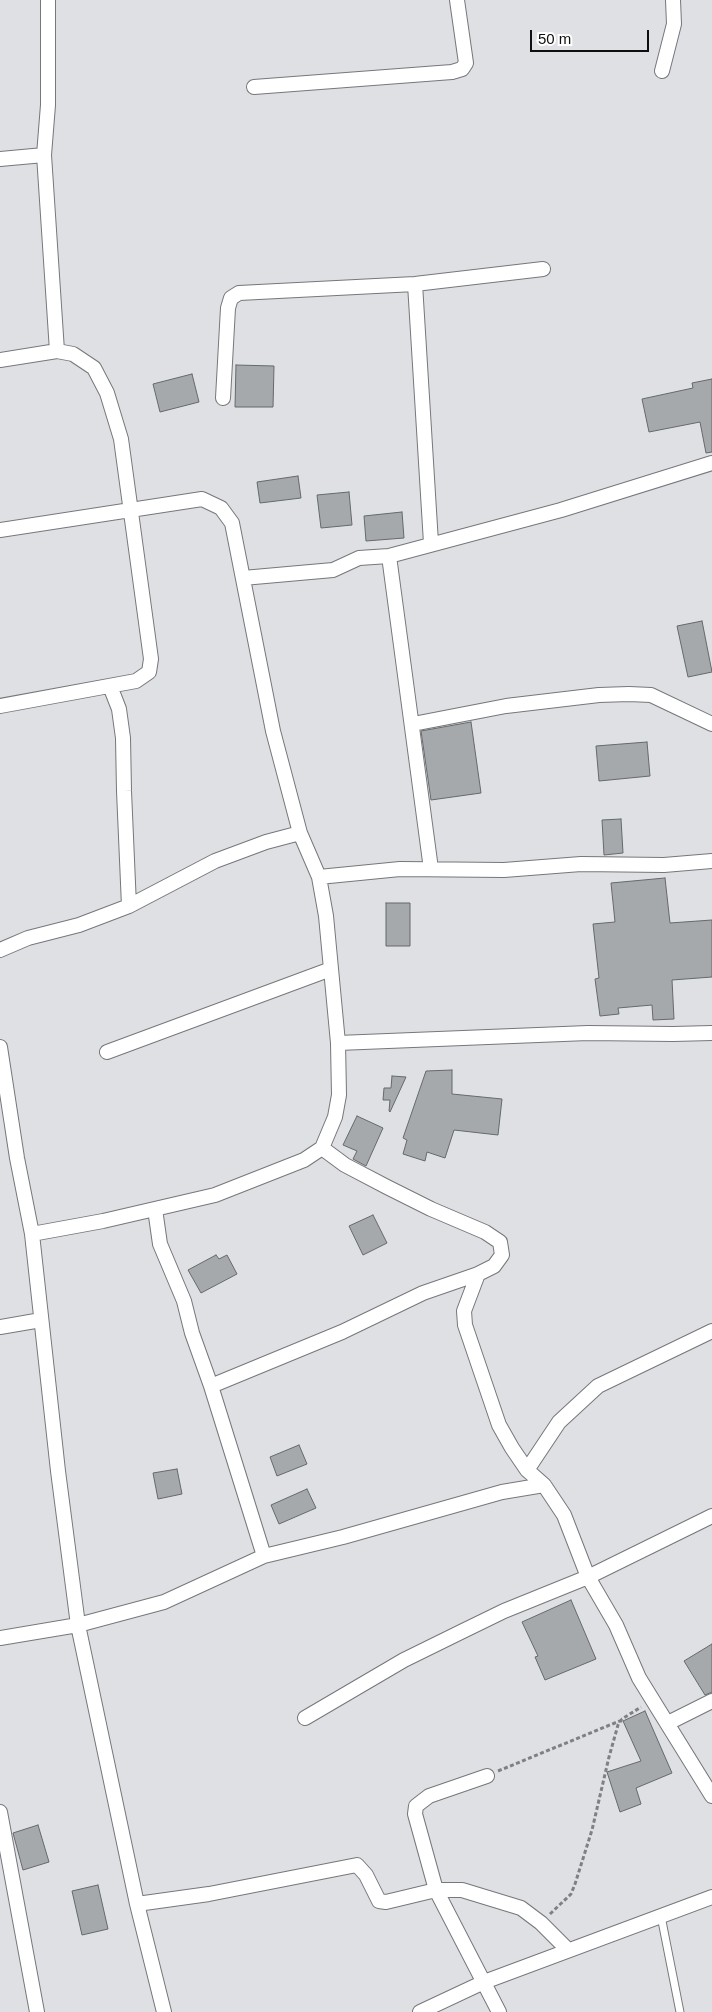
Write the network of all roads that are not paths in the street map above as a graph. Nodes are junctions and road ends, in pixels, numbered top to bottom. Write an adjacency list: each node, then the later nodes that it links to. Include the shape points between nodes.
1 (48, 0): 6 (street, via 48,105)
2 (457, 0): 5 (street, via 466,63 462,69)
3 (674, 0): 4 (street, via 674,24)
4 (662, 71)
5 (254, 87)
6 (44, 155): 7 (street); 10 (street)
7 (0, 159)
8 (542, 269): 9 (street)
9 (415, 284): 12 (street, via 239,293 231,298 228,308); 16 (street)
10 (57, 351): 11 (street); 14 (street, via 73,354 94,368 107,393 120,439)
11 (0, 360)
12 (222, 398)
13 (712, 463): 16 (street, via 561,510)
14 (131, 509): 15 (street); 18 (street, via 202,499 221,508 232,523); 19 (street, via 151,660 149,672 136,681)
15 (0, 530)
16 (431, 543): 17 (street)
17 (389, 556): 18 (street, via 359,558 332,570); 21 (street)
18 (243, 578): 23 (street, via 274,730)
19 (110, 686): 20 (street); 27 (street, via 119,708 123,738)
20 (0, 706)
21 (413, 724): 22 (street, via 506,706 629,694 651,695); 25 (street)
22 (712, 724)
23 (300, 833): 26 (street); 27 (street, via 215,861)
24 (712, 861): 25 (street, via 664,865 581,864 504,870)
25 (431, 869): 26 (street)
26 (319, 878): 29 (street)
27 (130, 906): 28 (street)
28 (0, 950)
29 (331, 969): 31 (street); 33 (street)
30 (712, 1032): 31 (street, via 588,1033)
31 (338, 1043): 34 (street, via 339,1095 335,1117)
32 (0, 1047): 36 (street)
33 (107, 1052)
34 (322, 1148): 35 (street, via 304,1160 215,1195); 37 (street, via 387,1188 485,1232 500,1242 502,1255 494,1266)
35 (155, 1210): 36 (street); 41 (street, via 160,1244 184,1301)
36 (32, 1234): 38 (street)
37 (478, 1274): 41 (street, via 423,1293 342,1332); 42 (street, via 464,1311 465,1325 499,1425)
38 (41, 1320): 39 (street); 47 (street)
39 (0, 1327)
40 (712, 1331): 42 (street, via 598,1386 559,1422)
41 (211, 1386): 45 (street)
42 (527, 1470): 43 (street)
43 (544, 1485): 45 (street, via 502,1492); 46 (street, via 564,1515)
44 (712, 1516): 46 (street)
45 (264, 1556): 47 (street, via 164,1602)
46 (588, 1577): 50 (street, via 464,1630 404,1660); 51 (street, via 616,1625 639,1678)
47 (78, 1625): 48 (street); 57 (street)
48 (0, 1638)
49 (712, 1701): 51 (street)
50 (305, 1718)
51 (668, 1723): 53 (street)
52 (487, 1776): 55 (street, via 429,1796 416,1806 414,1814)
53 (712, 1796)
54 (0, 1812): 61 (street)
55 (436, 1890): 57 (street, via 379,1901 366,1874 357,1865 209,1894); 59 (street, via 462,1890 521,1908); 60 (street)
56 (712, 1896): 58 (street)
57 (137, 1904): 62 (street)
58 (661, 1916): 59 (street); 65 (lane)
59 (567, 1949): 60 (street)
60 (484, 1982): 63 (street); 64 (street)
61 (37, 2012)
62 (164, 2012)
63 (420, 2012)
64 (499, 2012)
65 (680, 2012)

